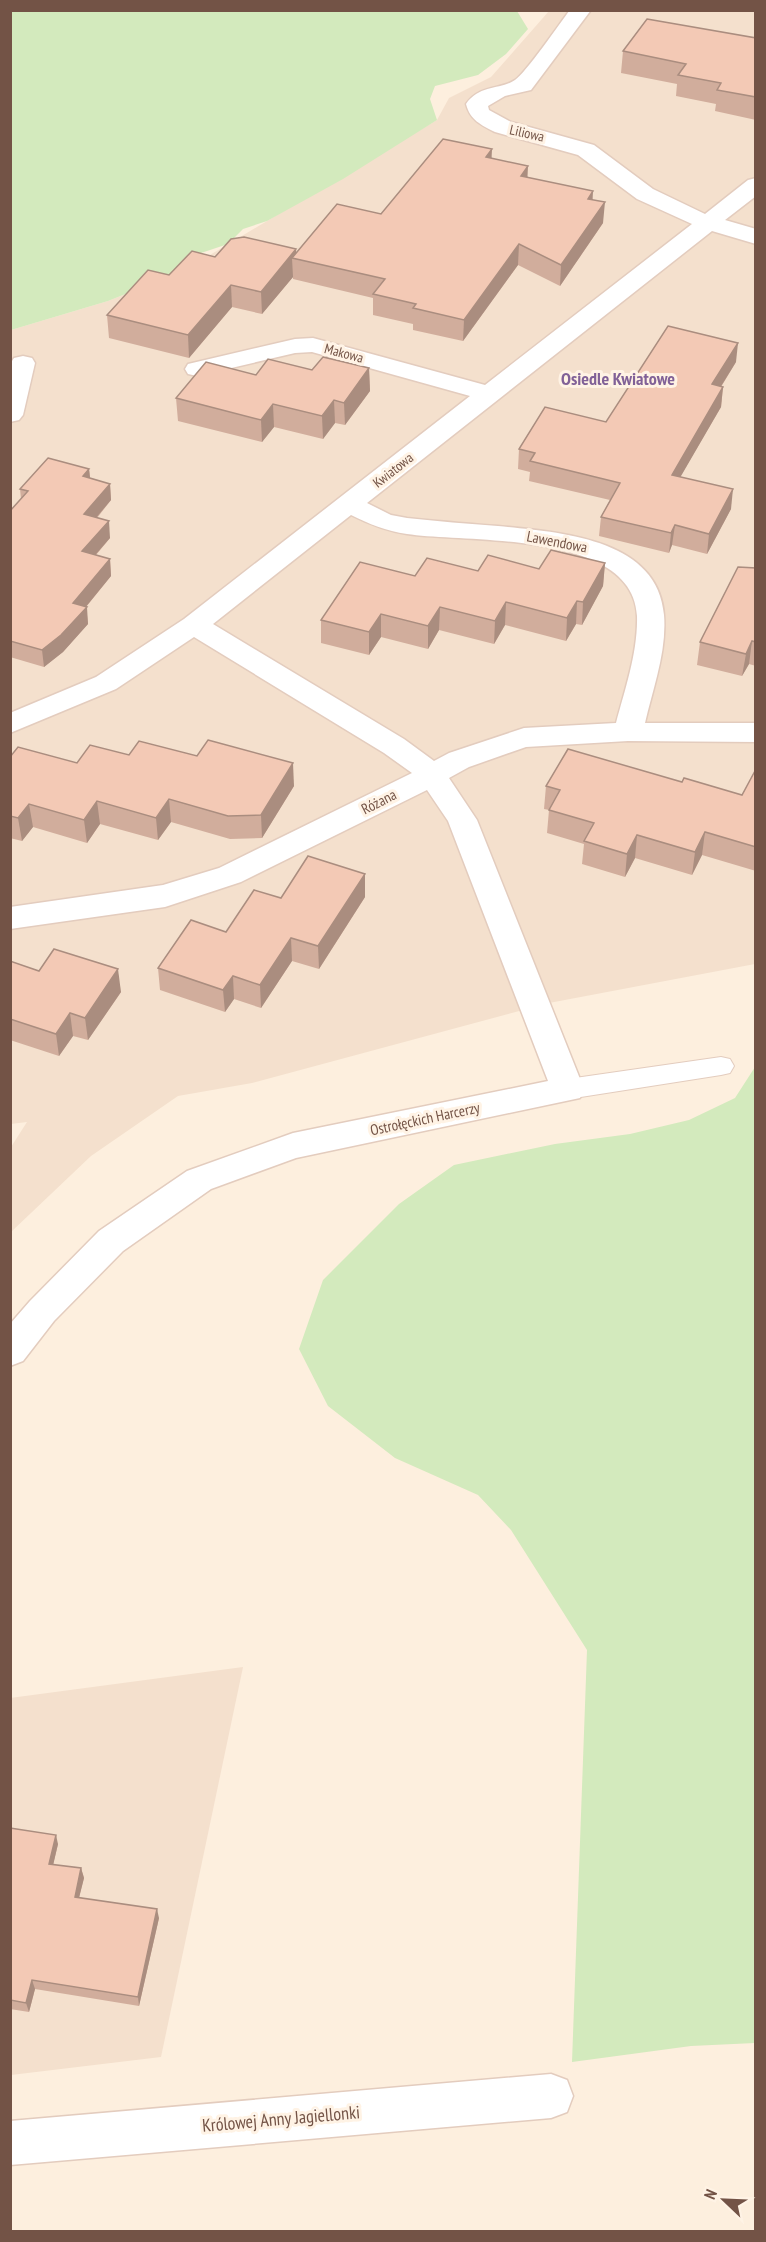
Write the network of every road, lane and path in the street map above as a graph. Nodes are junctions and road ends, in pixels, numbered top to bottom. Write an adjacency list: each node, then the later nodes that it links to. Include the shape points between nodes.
1 (581, 10): 3 (street, Liliowa, via 522,85 486,97 477,104 479,113 507,129 586,151 646,194)
2 (756, 185): 3 (street, Kwiatowa)
3 (710, 222): 4 (street); 7 (street, Kwiatowa)
4 (756, 237)
5 (22, 363): 8 (street)
6 (197, 369): 7 (street, Makowa, via 313,345)
7 (490, 394): 9 (street, Kwiatowa)
8 (10, 416)
9 (349, 504): 10 (street, Kwiatowa); 12 (street, Lawendowa, via 407,526 567,541 593,548 633,574 651,605 651,628)
10 (194, 625): 11 (street, Kwiatowa, via 106,683); 14 (street, via 394,746)
11 (10, 724)
12 (628, 732): 13 (street, Różana); 14 (street, Różana, via 524,738 488,748)
13 (756, 733)
14 (431, 773): 15 (street, Różana, via 230,875 165,896); 17 (street, via 462,820)
15 (10, 918)
16 (721, 1066): 17 (lane)
17 (568, 1089): 18 (street, Ostrołęckich Harcerzy, via 293,1146 199,1180 111,1241 42,1311)
18 (10, 1351)
19 (551, 2096): 20 (street, Królowej Anny Jagiellonki)
20 (10, 2143)

